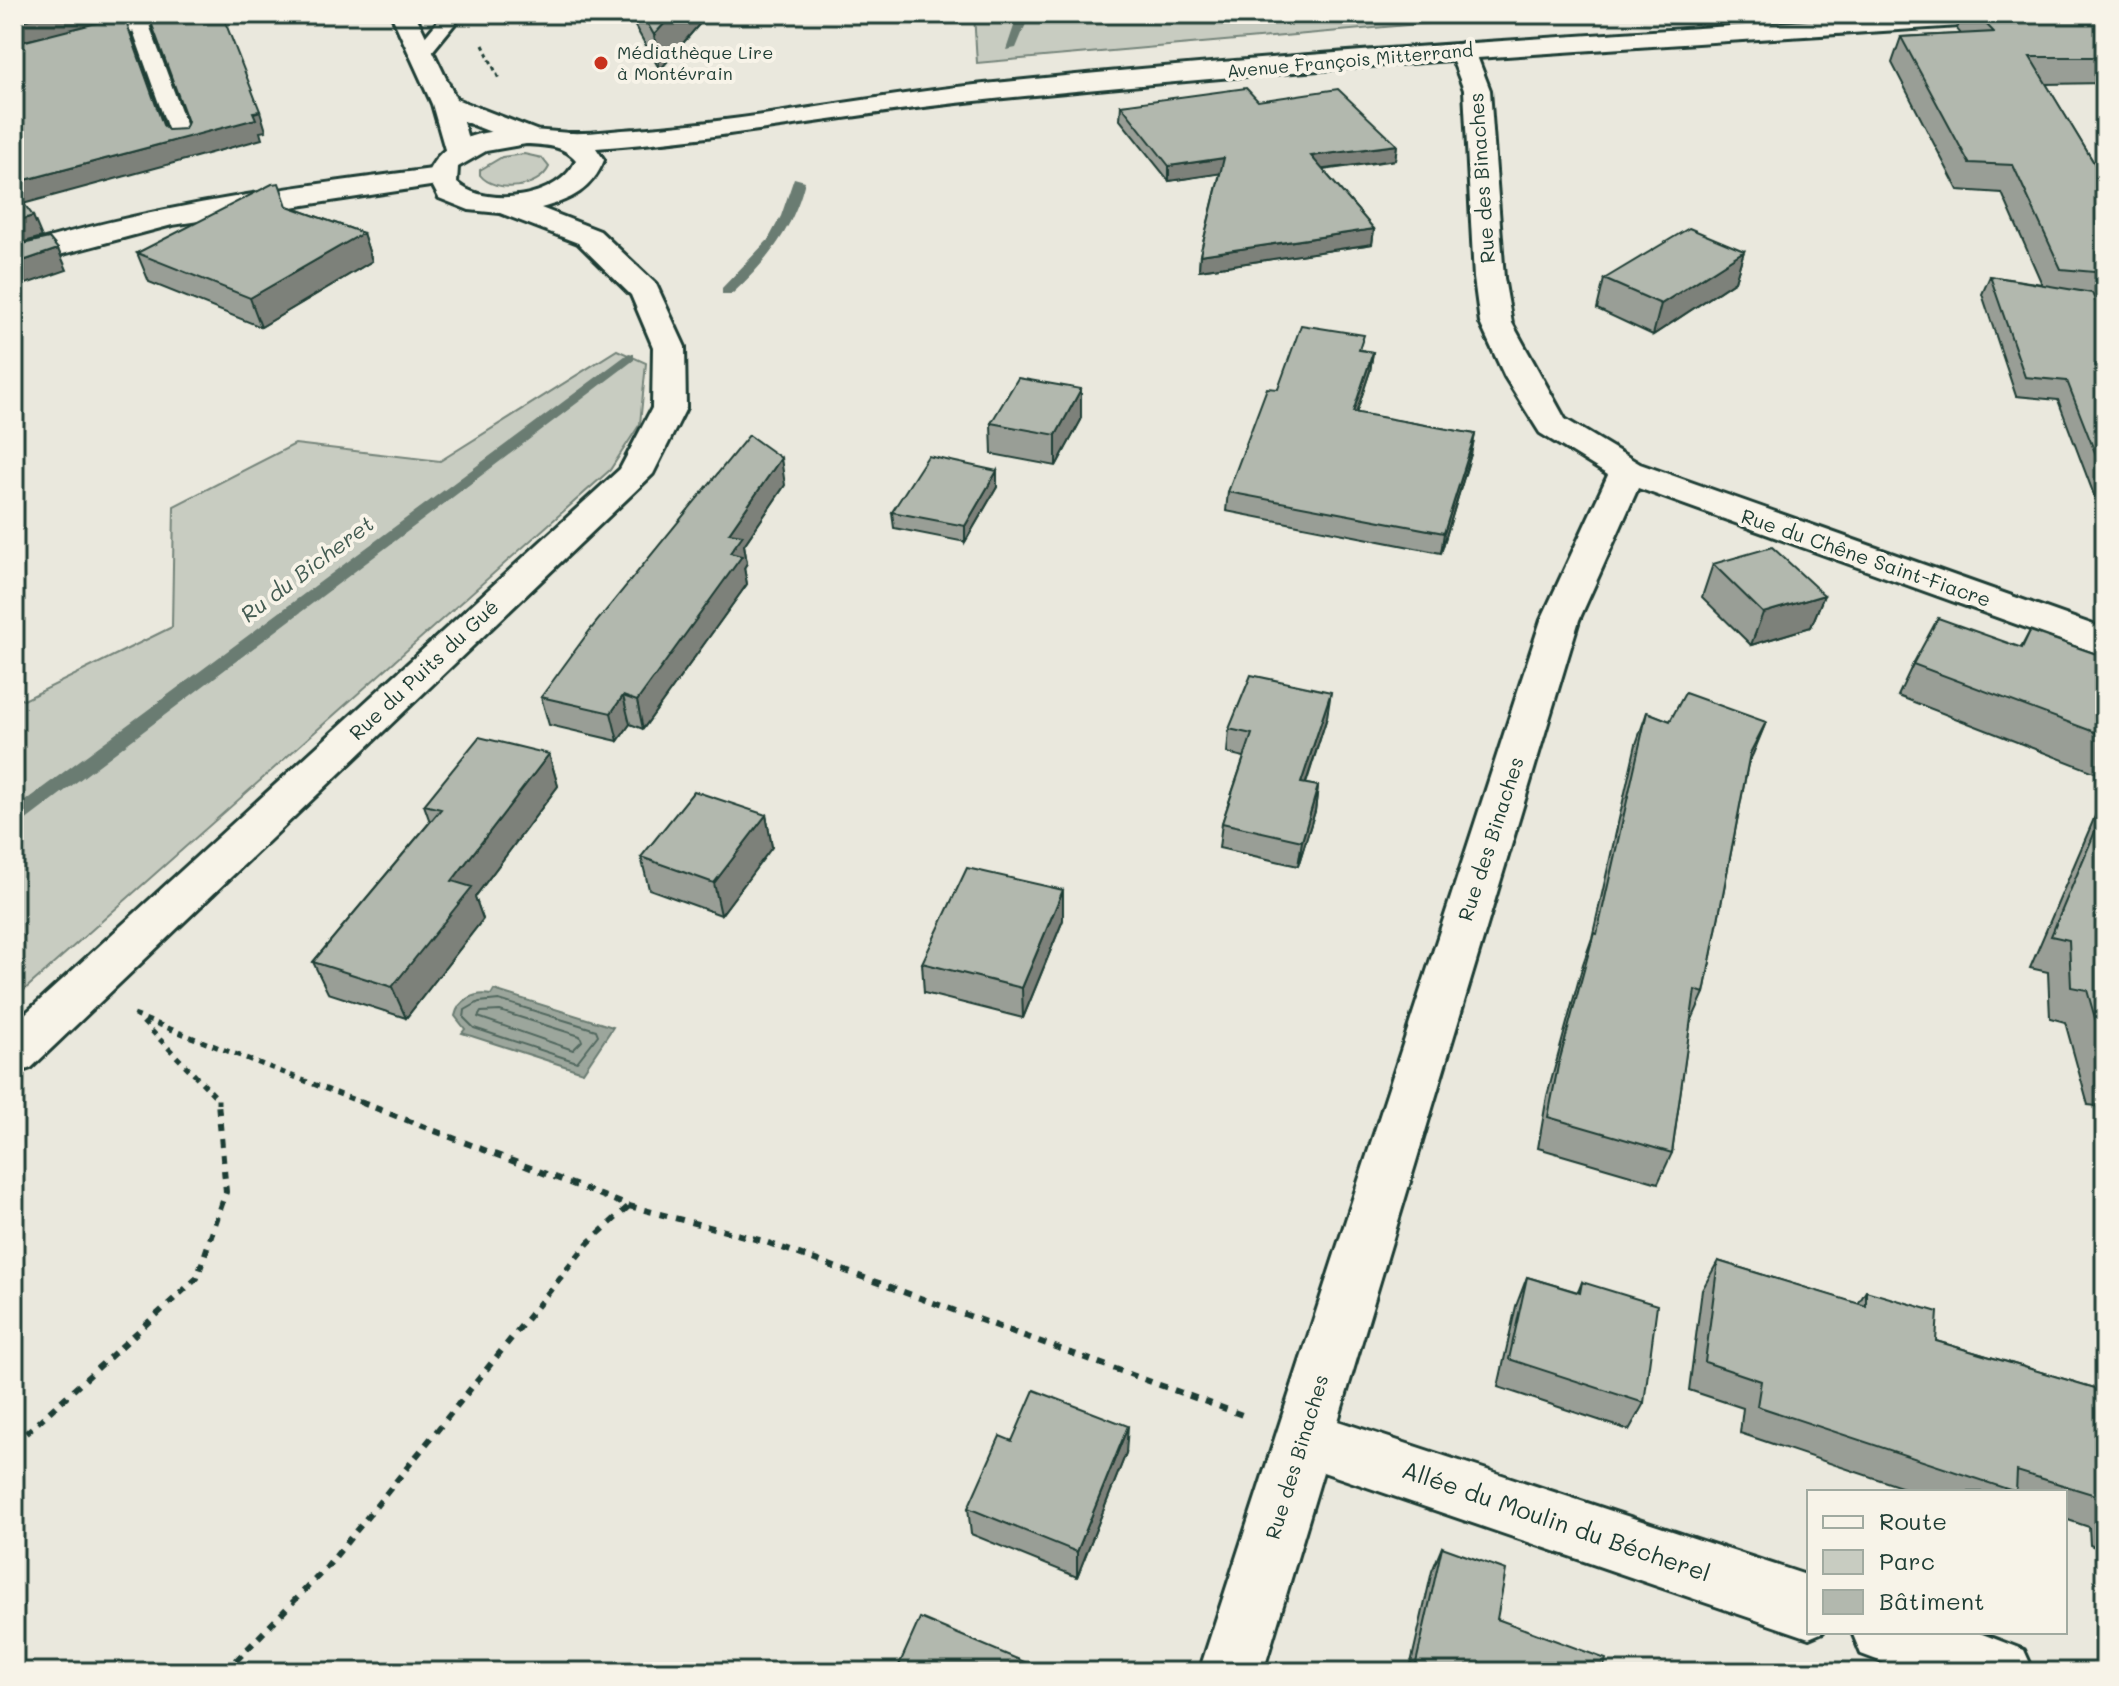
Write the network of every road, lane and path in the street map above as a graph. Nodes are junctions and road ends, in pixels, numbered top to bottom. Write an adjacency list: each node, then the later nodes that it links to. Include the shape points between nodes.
1 (163, 14): 5 (street)
2 (403, 14): 8 (street)
3 (445, 14): 8 (lane, via 448,21)
4 (2036, 14): 6 (street, Avenue François Mitterrand)
5 (139, 22): 7 (street); 13 (lane)
6 (1462, 51): 10 (street, Avenue François Mitterrand, via 983,92); 19 (street, Rue des Binaches, via 1477,90 1496,323 1552,426)
7 (14, 54)
8 (419, 55): 9 (street)
9 (445, 104): 11 (street); 14 (street)
10 (666, 135): 12 (street, Avenue François Mitterrand); 15 (street, Avenue François Mitterrand)
11 (526, 136): 12 (street, Avenue François Mitterrand); 14 (street, via 488,141)
12 (569, 141): 15 (street, via 587,153)
13 (183, 143)
14 (449, 166): 16 (street, via 452,194); 18 (street, via 213,207 73,237)
15 (583, 176): 16 (street, Avenue François Mitterrand, via 545,198); 17 (street)
16 (504, 204): 17 (street, Rue du Puits du Gué)
17 (589, 237): 21 (street, Rue du Puits du Gué, via 645,291 669,347 669,408 635,474)
18 (14, 258)
19 (1627, 472): 20 (street, Rue du Chêne Saint-Fiacre); 25 (street, Rue des Binaches, via 1560,620)
20 (2105, 643)
21 (89, 984): 22 (path); 23 (street, Rue du Puits du Gué)
22 (139, 1018): 24 (path); 26 (path, via 218,1099 226,1192 197,1278)
23 (14, 1054)
24 (629, 1206): 25 (path, via 763,1241); 29 (path, via 589,1242 327,1567)
25 (1303, 1437): 27 (street, Allée du Moulin du Bécherel); 30 (street, Rue des Binaches)
26 (14, 1444)
27 (1807, 1606)
28 (1889, 1634): 31 (street)
29 (225, 1672)
30 (1231, 1672)
31 (2002, 1672)

